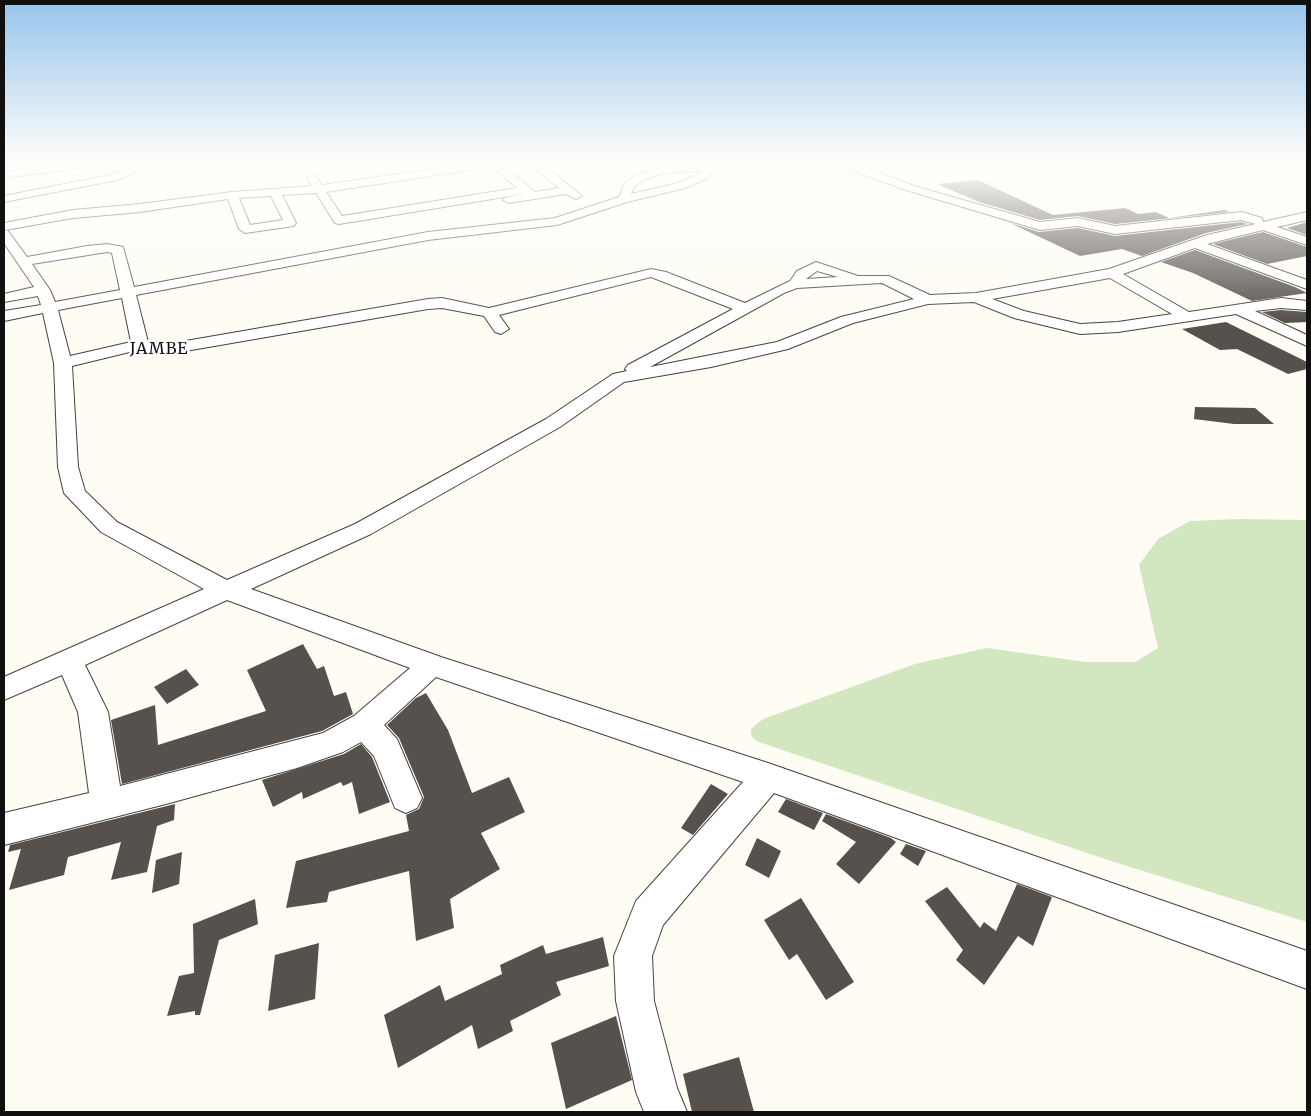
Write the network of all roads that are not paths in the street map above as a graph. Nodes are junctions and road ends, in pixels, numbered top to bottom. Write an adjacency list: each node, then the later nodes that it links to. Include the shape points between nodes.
1 (62, 217): 15 (street)
2 (240, 217): 3 (street, via 245,229 290,223)
3 (287, 217)
4 (337, 217): 14 (street)
5 (353, 217): 14 (street)
6 (369, 217): 14 (street)
7 (565, 217): 22 (street, via 557,221 428,236)
8 (1009, 217): 12 (street, via 1040,226 1078,222 1115,230)
9 (1234, 217): 12 (street)
10 (1245, 217): 13 (street)
11 (1303, 217): 13 (street)
12 (1180, 224): 16 (street)
13 (1268, 226): 16 (street); 17 (street)
14 (343, 229)
15 (4, 233): 19 (street)
16 (1220, 236): 18 (street)
17 (1307, 241)
18 (1195, 244): 20 (street); 21 (street)
19 (23, 262): 22 (street, via 114,248 118,250); 25 (street)
20 (1112, 273): 23 (street); 32 (street)
21 (1307, 285)
22 (128, 293): 25 (street); 35 (street)
23 (976, 297): 26 (street); 32 (street, via 1018,315 1080,329)
24 (4, 298): 25 (street)
25 (46, 299): 31 (street); 36 (street)
26 (928, 300): 28 (street, via 891,281 861,281 795,284); 37 (street, via 846,320 782,346)
27 (1307, 305): 29 (street, via 1281,303)
28 (745, 308): 30 (street, via 651,273); 37 (street)
29 (1235, 309): 32 (street); 34 (street)
30 (489, 313): 33 (street); 35 (street, via 442,303 428,304 174,348)
31 (4, 316)
32 (1189, 318)
33 (501, 329)
34 (1307, 340)
35 (140, 345): 36 (street)
36 (63, 363): 38 (street, via 68,466 75,493 109,526)
37 (619, 378): 38 (street, via 544,428 363,529)
38 (224, 589): 39 (street); 40 (street)
39 (69, 661): 41 (street); 45 (street, via 93,712)
40 (432, 665): 42 (street); 43 (street)
41 (4, 689)
42 (364, 725): 44 (street, via 386,748); 45 (street, via 332,743 297,755)
43 (768, 777): 47 (street); 48 (street, via 649,914 633,956 635,1000 657,1092)
44 (406, 798)
45 (107, 804): 46 (street)
46 (4, 829)
47 (1307, 970)
48 (666, 1112)

